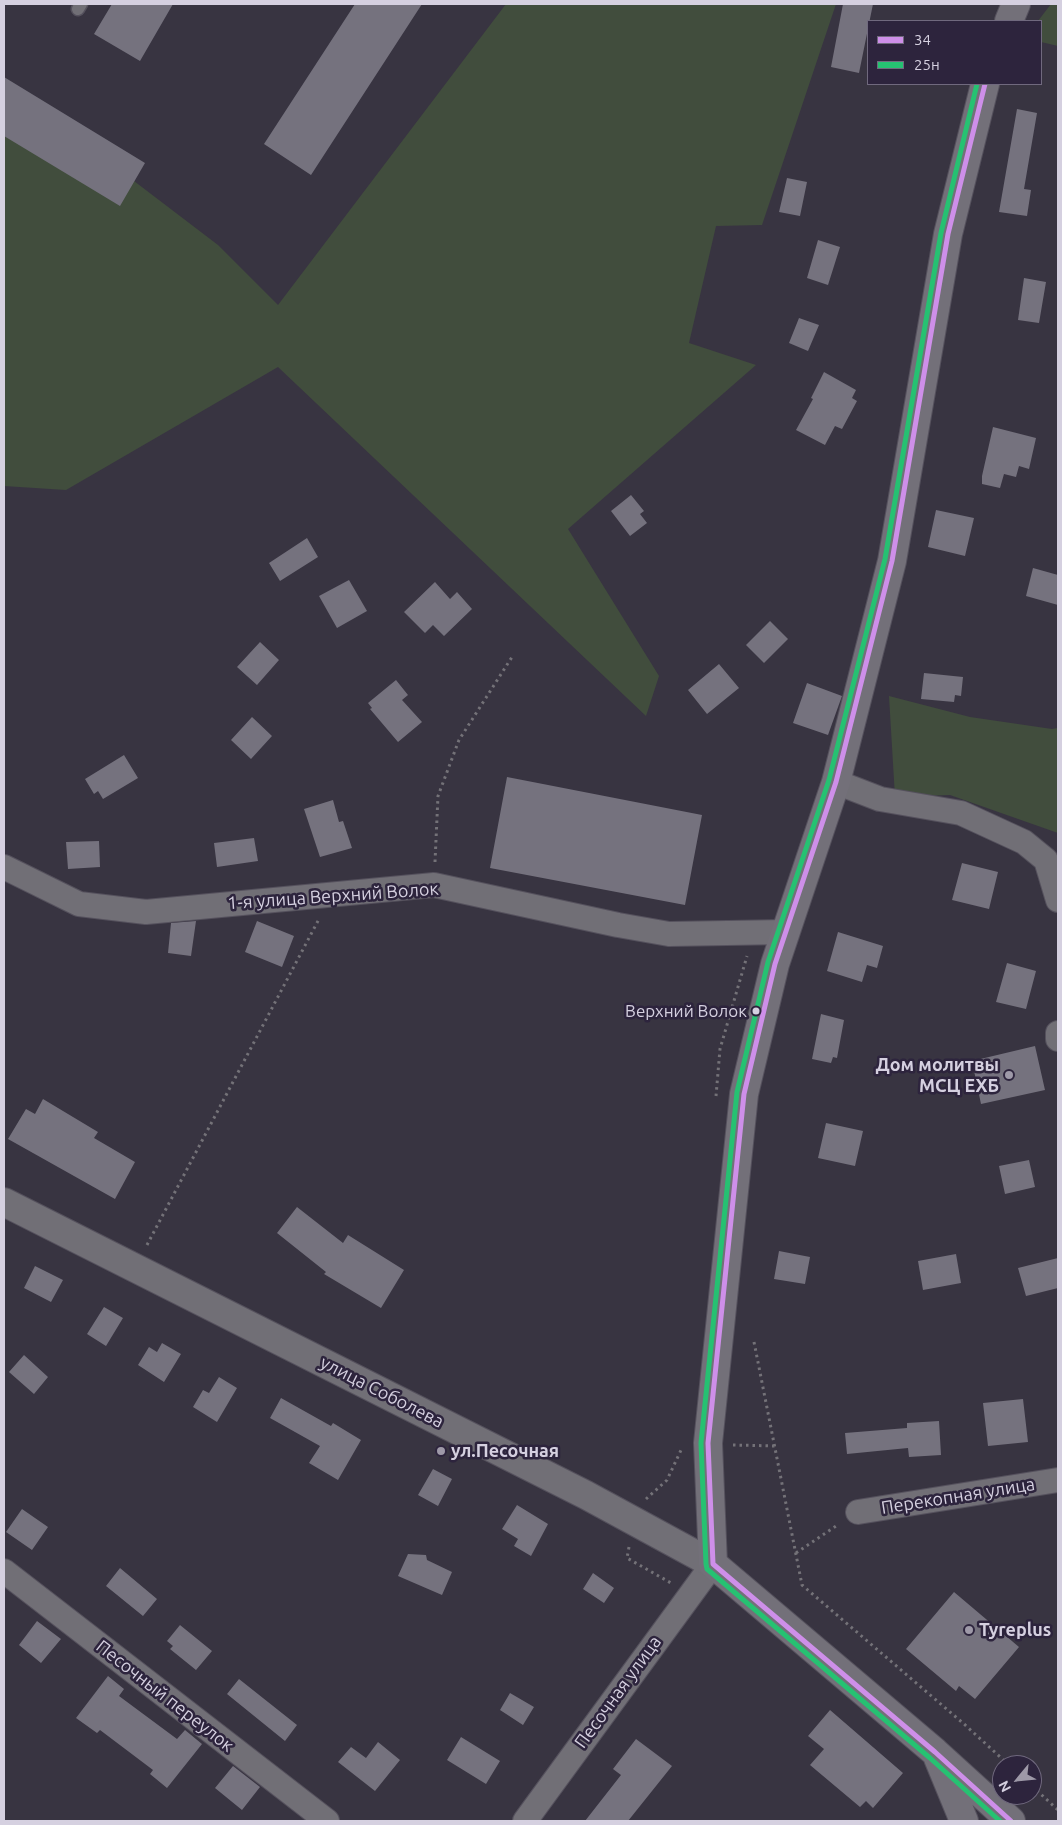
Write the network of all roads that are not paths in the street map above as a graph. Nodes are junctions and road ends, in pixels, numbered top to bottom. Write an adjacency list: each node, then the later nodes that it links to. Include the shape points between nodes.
1 (1016, 4): 2 (main road)
2 (1009, 20)
3 (985, 85): 4 (main road, via 948,234 892,561)
4 (836, 782): 6 (street, via 880,799 961,813 1024,842 1046,860); 7 (main road)
5 (4, 867): 7 (street, 1-я улица Верхний Волок, via 79,904 146,912 434,885 669,934)
6 (1058, 900)
7 (786, 932): 13 (main road, via 775,964 744,1094 708,1443)
8 (1058, 1033): 9 (street)
9 (1058, 1039)
10 (4, 1202): 13 (street, улица Соболева, via 586,1495)
11 (1058, 1480): 12 (street, Перекопная улица)
12 (858, 1512)
13 (713, 1564): 15 (main road, улица Соболева); 17 (street, Песочная улица)
14 (4, 1570): 16 (street, Песочный переулок)
15 (935, 1752): 18 (main road, улица Соболева); 19 (main road, улица Соболева)
16 (327, 1821)
17 (525, 1821)
18 (964, 1821)
19 (1011, 1821)

